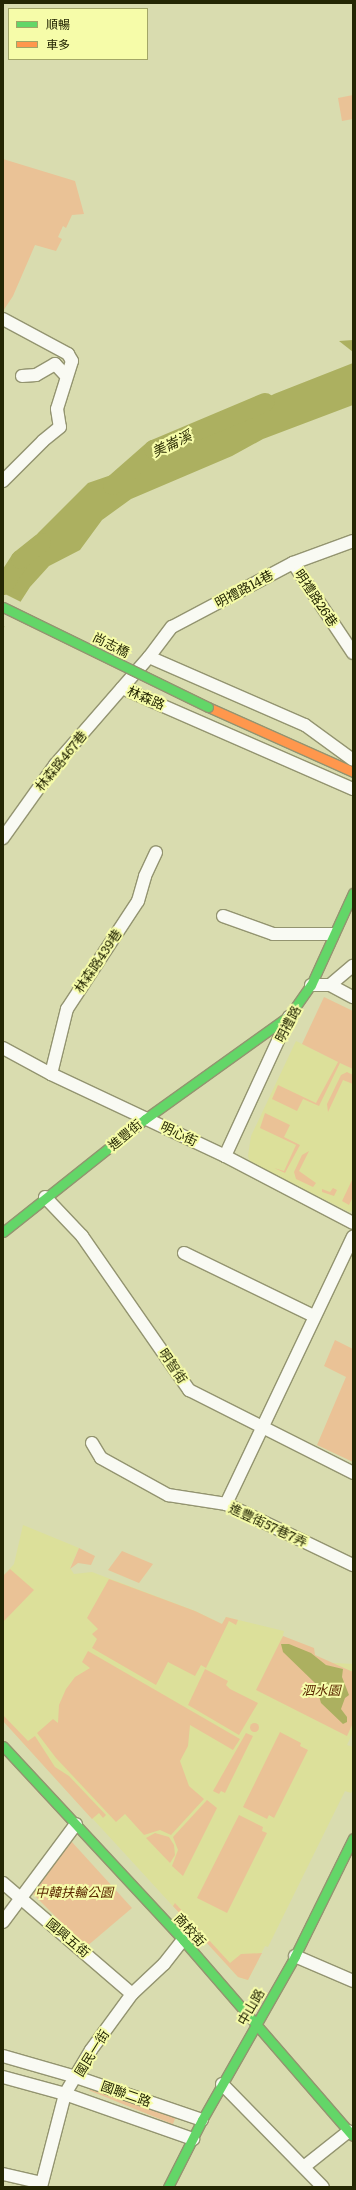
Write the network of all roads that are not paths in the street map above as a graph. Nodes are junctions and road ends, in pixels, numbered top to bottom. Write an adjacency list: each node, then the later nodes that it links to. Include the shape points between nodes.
1 (3, 319): 3 (street, via 68,354 72,361)
2 (22, 376): 3 (street, via 36,375 55,364)
3 (66, 376): 4 (street, via 57,409 60,427 43,440)
4 (3, 481)
5 (353, 541): 6 (street, 明禮路14巷)
6 (292, 563): 8 (street, 明禮路26巷); 9 (street, 明禮路14巷, via 172,627)
7 (3, 606): 12 (street, 尚志橋, bridge, via 208,707)
8 (353, 653)
9 (149, 657): 10 (street, 林森路); 11 (street, via 305,725)
10 (122, 688): 13 (street, 林森路); 14 (street, 林森路467巷, via 55,765)
11 (353, 760)
12 (353, 772)
13 (353, 789)
14 (3, 838)
15 (156, 852): 25 (street, 林森路439巷, via 145,876 138,901 67,1009)
16 (353, 893): 18 (street, 明禮路)
17 (223, 916): 18 (street, via 273,934)
18 (332, 934): 20 (street, 明禮路)
19 (353, 966): 21 (street)
20 (311, 985): 21 (street); 23 (street, 明禮路)
21 (330, 985): 22 (street)
22 (353, 997)
23 (290, 1016): 26 (street, 進豐街); 27 (street, 明禮路)
24 (3, 1048): 25 (street, 明心街)
25 (51, 1074): 26 (street, 明心街)
26 (145, 1119): 27 (street, 明心街); 28 (street, 進豐街)
27 (225, 1156): 29 (street, 明心街)
28 (45, 1197): 30 (street, 進豐街); 34 (street, 明智街, via 82,1236 189,1390)
29 (353, 1223)
30 (3, 1232)
31 (353, 1237): 33 (street)
32 (184, 1253): 33 (street)
33 (314, 1316): 34 (street)
34 (263, 1430): 36 (street, 明智街); 37 (street)
35 (92, 1443): 37 (street, 進豐街57巷7弄, via 101,1458 168,1495)
36 (353, 1473)
37 (226, 1504): 38 (street, 進豐街57巷7弄)
38 (353, 1565)
39 (3, 1746): 40 (street, 商校街)
40 (76, 1824): 43 (street); 45 (street, 商校街)
41 (353, 1838): 46 (street, 中山路)
42 (3, 1883): 43 (street, 國興五街)
43 (21, 1900): 44 (street); 48 (street, 國興五街)
44 (3, 1922)
45 (183, 1940): 48 (street, 國民一街, via 164,1964); 49 (street, 商校街)
46 (295, 1956): 47 (street); 49 (street, 中山路)
47 (353, 1981)
48 (132, 1994): 52 (street, 國民一街, via 91,2050)
49 (255, 2025): 53 (street, 中山路); 56 (street, 商校街)
50 (3, 2056): 52 (street, 國聯二路)
51 (3, 2077): 54 (street, 國聯二路)
52 (76, 2077): 54 (street, 國民一街); 55 (street, 國聯二路)
53 (222, 2084): 55 (street, 中山路); 58 (street)
54 (64, 2094): 57 (street, 國聯二路); 60 (street, 國民一街)
55 (202, 2120): 57 (street, 中山路)
56 (351, 2134): 58 (street)
57 (193, 2139): 61 (street, 中山路)
58 (305, 2166): 62 (street)
59 (3, 2174): 60 (street)
60 (41, 2185)
61 (168, 2187)
62 (322, 2187)

